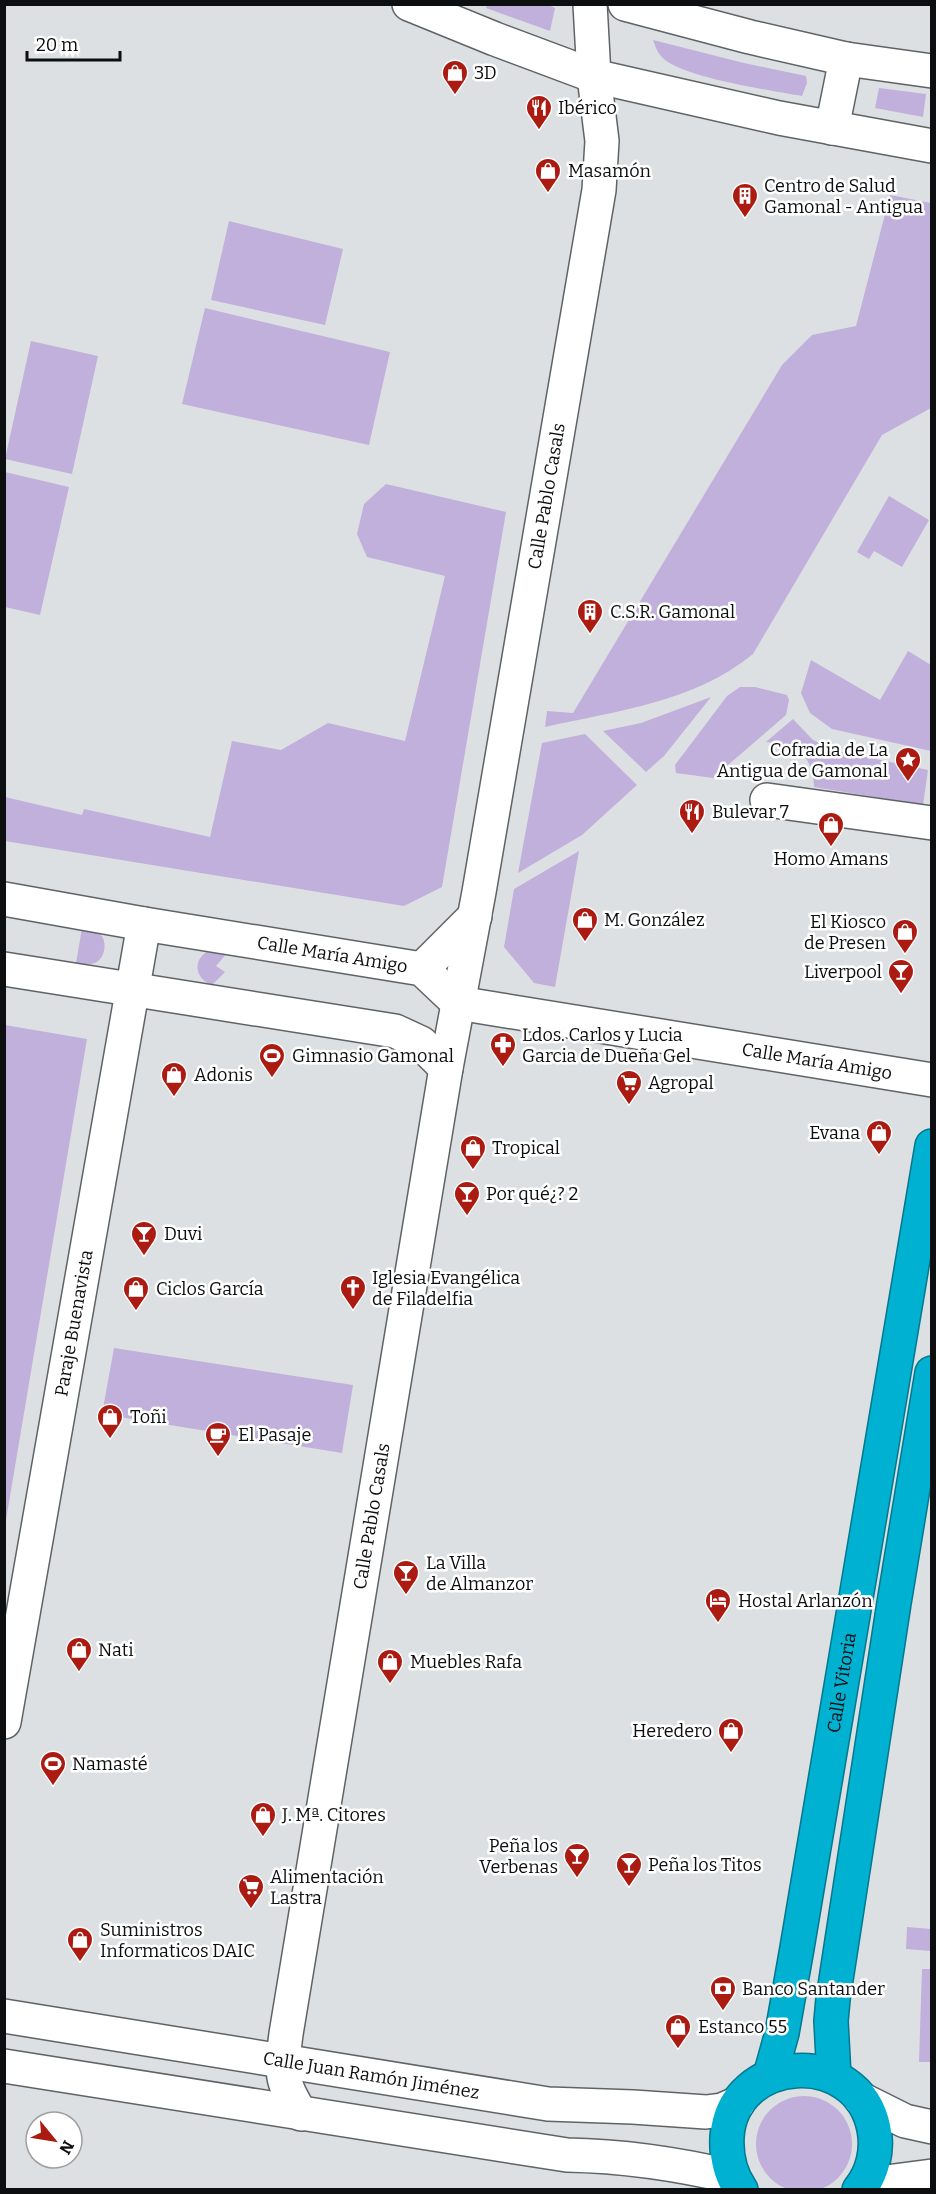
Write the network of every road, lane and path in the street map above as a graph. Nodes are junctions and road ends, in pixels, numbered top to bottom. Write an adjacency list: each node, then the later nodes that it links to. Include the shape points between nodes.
1 (409, 4): 6 (street)
2 (590, 4): 6 (street, Calle Pablo Casals)
3 (625, 4): 4 (street)
4 (846, 59): 5 (street); 7 (street)
5 (932, 71)
6 (594, 76): 7 (street); 12 (street, Calle Pablo Casals, via 602,141 599,190)
7 (832, 128): 8 (street)
8 (932, 146)
9 (767, 800): 10 (street)
10 (932, 823)
11 (4, 899): 13 (street, Calle María Amigo)
12 (475, 916): 15 (street); 17 (street, Calle Pablo Casals)
13 (144, 924): 15 (street, Calle María Amigo); 16 (street, Paraje Buenavista)
14 (4, 969): 16 (street)
15 (422, 969): 17 (street, Calle María Amigo)
16 (132, 990): 18 (street, via 395,1031 421,1043); 22 (street, Paraje Buenavista)
17 (458, 1003): 18 (street, Calle Pablo Casals); 19 (street, Calle María Amigo)
18 (446, 1068): 24 (street, Calle Pablo Casals)
19 (932, 1080)
20 (932, 1146): 26 (highway, Calle Vitoria, via 797,1948)
21 (932, 1373): 27 (highway, via 833,1999)
22 (4, 1722)
23 (4, 2016): 24 (street, Calle Juan Ramón Jiménez)
24 (282, 2062): 29 (street, Calle Juan Ramón Jiménez, via 548,2104 706,2112); 30 (street, Calle Pablo Casals, via 284,2083)
25 (4, 2066): 30 (street)
26 (770, 2076): 27 (highway, via 802,2069); 29 (highway, via 752,2087)
27 (834, 2077): 28 (highway)
28 (861, 2100): 31 (street, via 905,2121); 34 (highway, via 875,2142 872,2165)
29 (738, 2103): 33 (highway, via 726,2144)
30 (301, 2114): 33 (street, via 567,2155 625,2157 687,2166)
31 (932, 2127)
32 (932, 2176): 34 (street)
33 (737, 2183)
34 (861, 2187)

